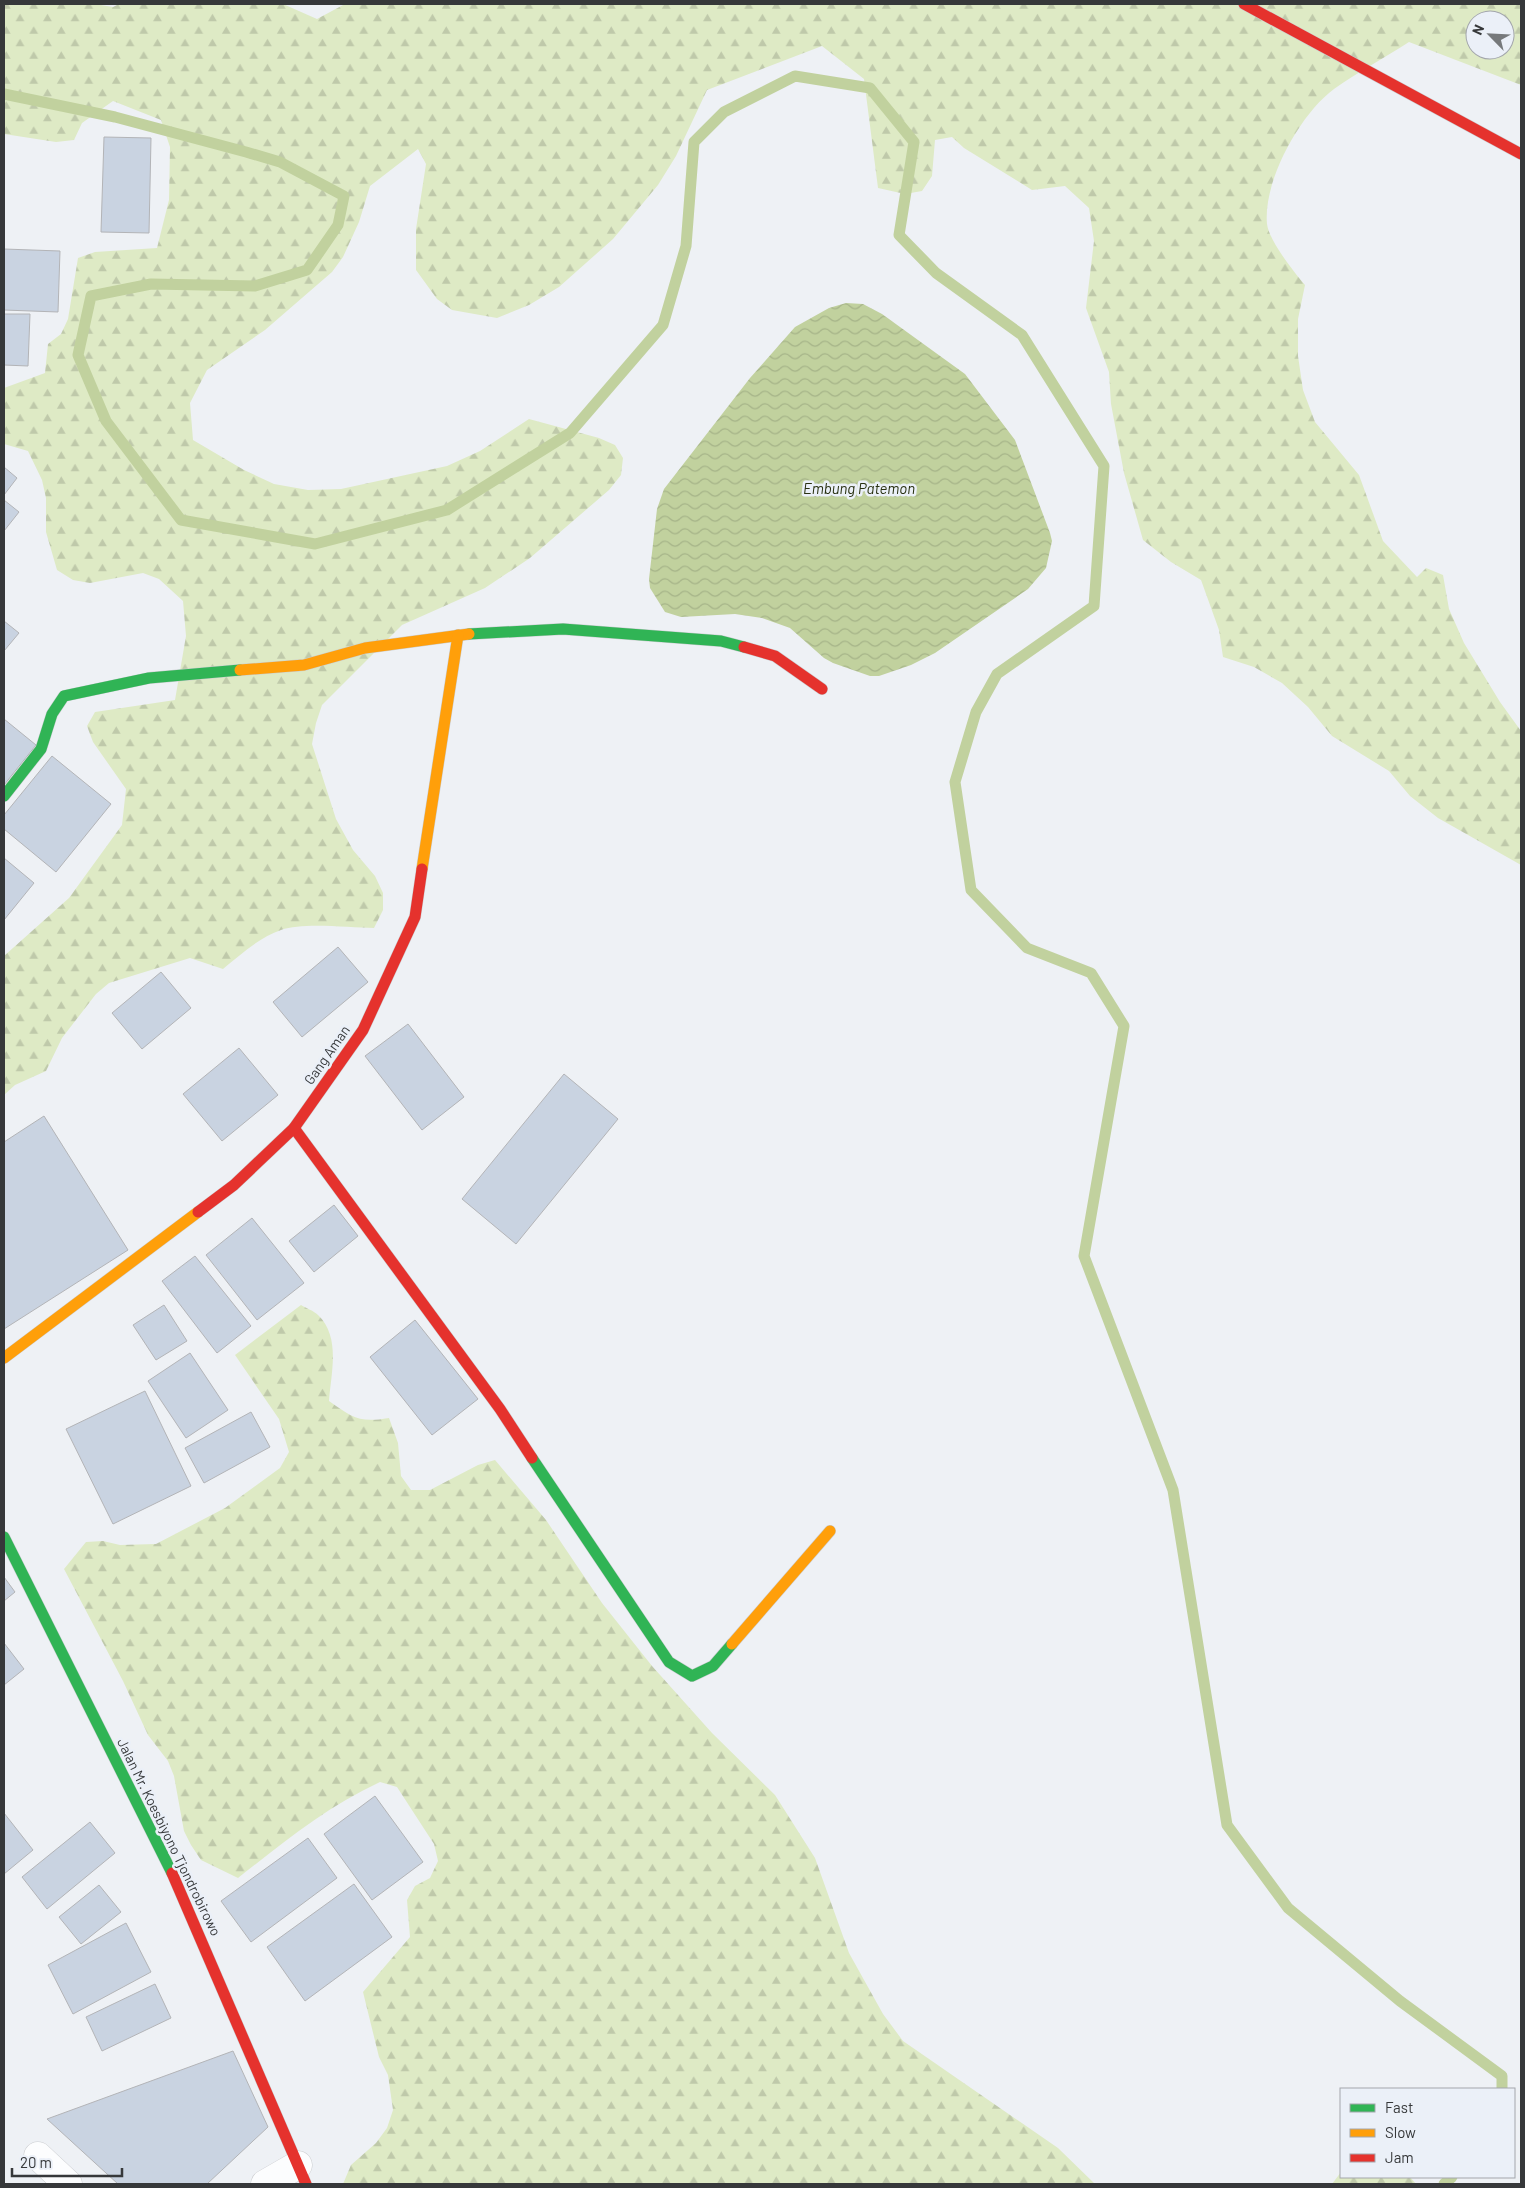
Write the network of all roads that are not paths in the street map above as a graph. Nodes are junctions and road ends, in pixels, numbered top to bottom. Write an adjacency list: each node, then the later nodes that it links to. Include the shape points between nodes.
1 (1244, 4): 2 (street)
2 (1521, 154)
3 (458, 635): 4 (street, via 563,630 721,641 776,656); 5 (street, via 365,648 304,665 149,678 64,696 55,702 41,748); 6 (street, Gang Aman, via 415,917 363,1030)
4 (822, 688)
5 (4, 796)
6 (294, 1128): 7 (street, Gang Aman, via 234,1185); 8 (street, via 500,1409 669,1662 692,1676 713,1666)
7 (4, 1358)
8 (830, 1531)
9 (4, 1537): 11 (street, Jalan Mr. Koesbiyono Tjondrobirowo, via 177,1882)
10 (38, 2156): 12 (street)
11 (302, 2174): 13 (street)
12 (68, 2184)
13 (265, 2184)

